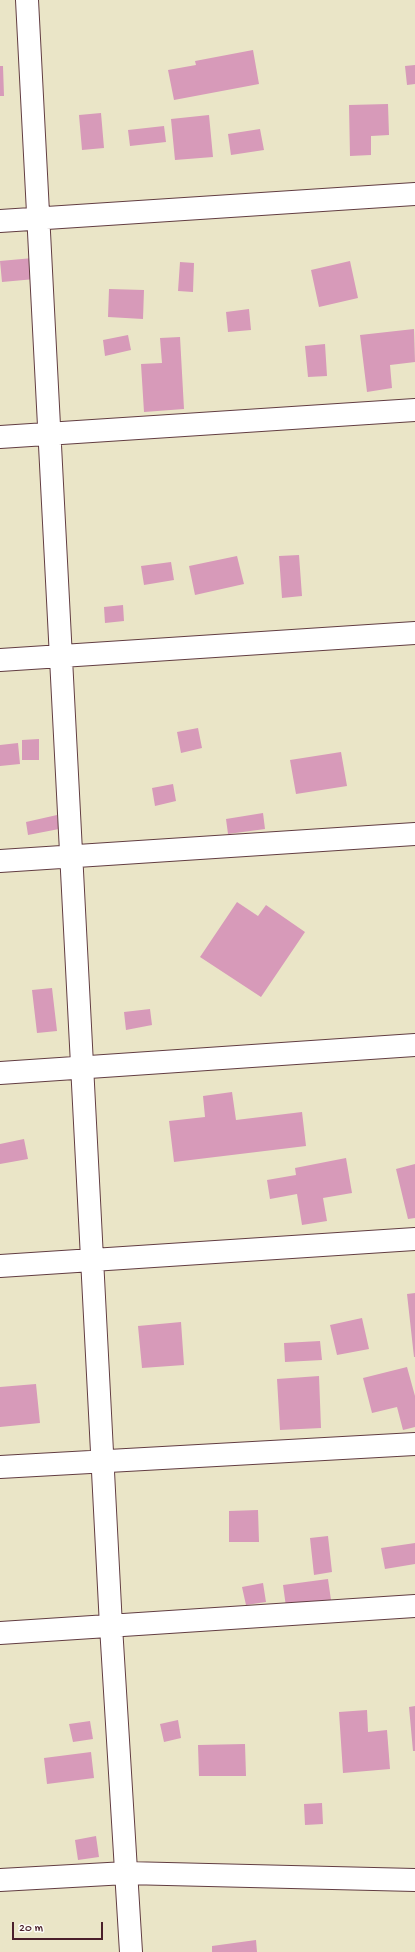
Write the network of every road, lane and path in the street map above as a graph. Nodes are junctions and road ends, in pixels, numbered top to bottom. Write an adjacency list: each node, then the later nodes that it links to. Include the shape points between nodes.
1 (27, 0): 3 (street)
2 (415, 194): 3 (street)
3 (39, 219): 4 (street); 6 (street)
4 (0, 222)
5 (415, 410): 6 (street)
6 (50, 434): 7 (street); 9 (street)
7 (0, 437)
8 (415, 633): 9 (street)
9 (61, 657): 10 (street); 12 (street)
10 (0, 660)
11 (415, 834): 12 (street)
12 (71, 856): 13 (street); 15 (street)
13 (0, 861)
14 (415, 1045): 15 (street)
15 (82, 1067): 16 (street); 18 (street)
16 (0, 1073)
17 (415, 1239): 18 (street)
18 (92, 1260): 19 (street); 21 (street)
19 (0, 1266)
20 (415, 1444): 21 (street)
21 (102, 1461): 22 (street); 24 (street)
22 (0, 1467)
23 (415, 1606): 24 (street)
24 (111, 1626): 25 (street); 26 (street)
25 (0, 1633)
26 (126, 1873): 27 (street); 28 (street); 29 (street)
27 (0, 1880)
28 (415, 1880)
29 (131, 1952)

